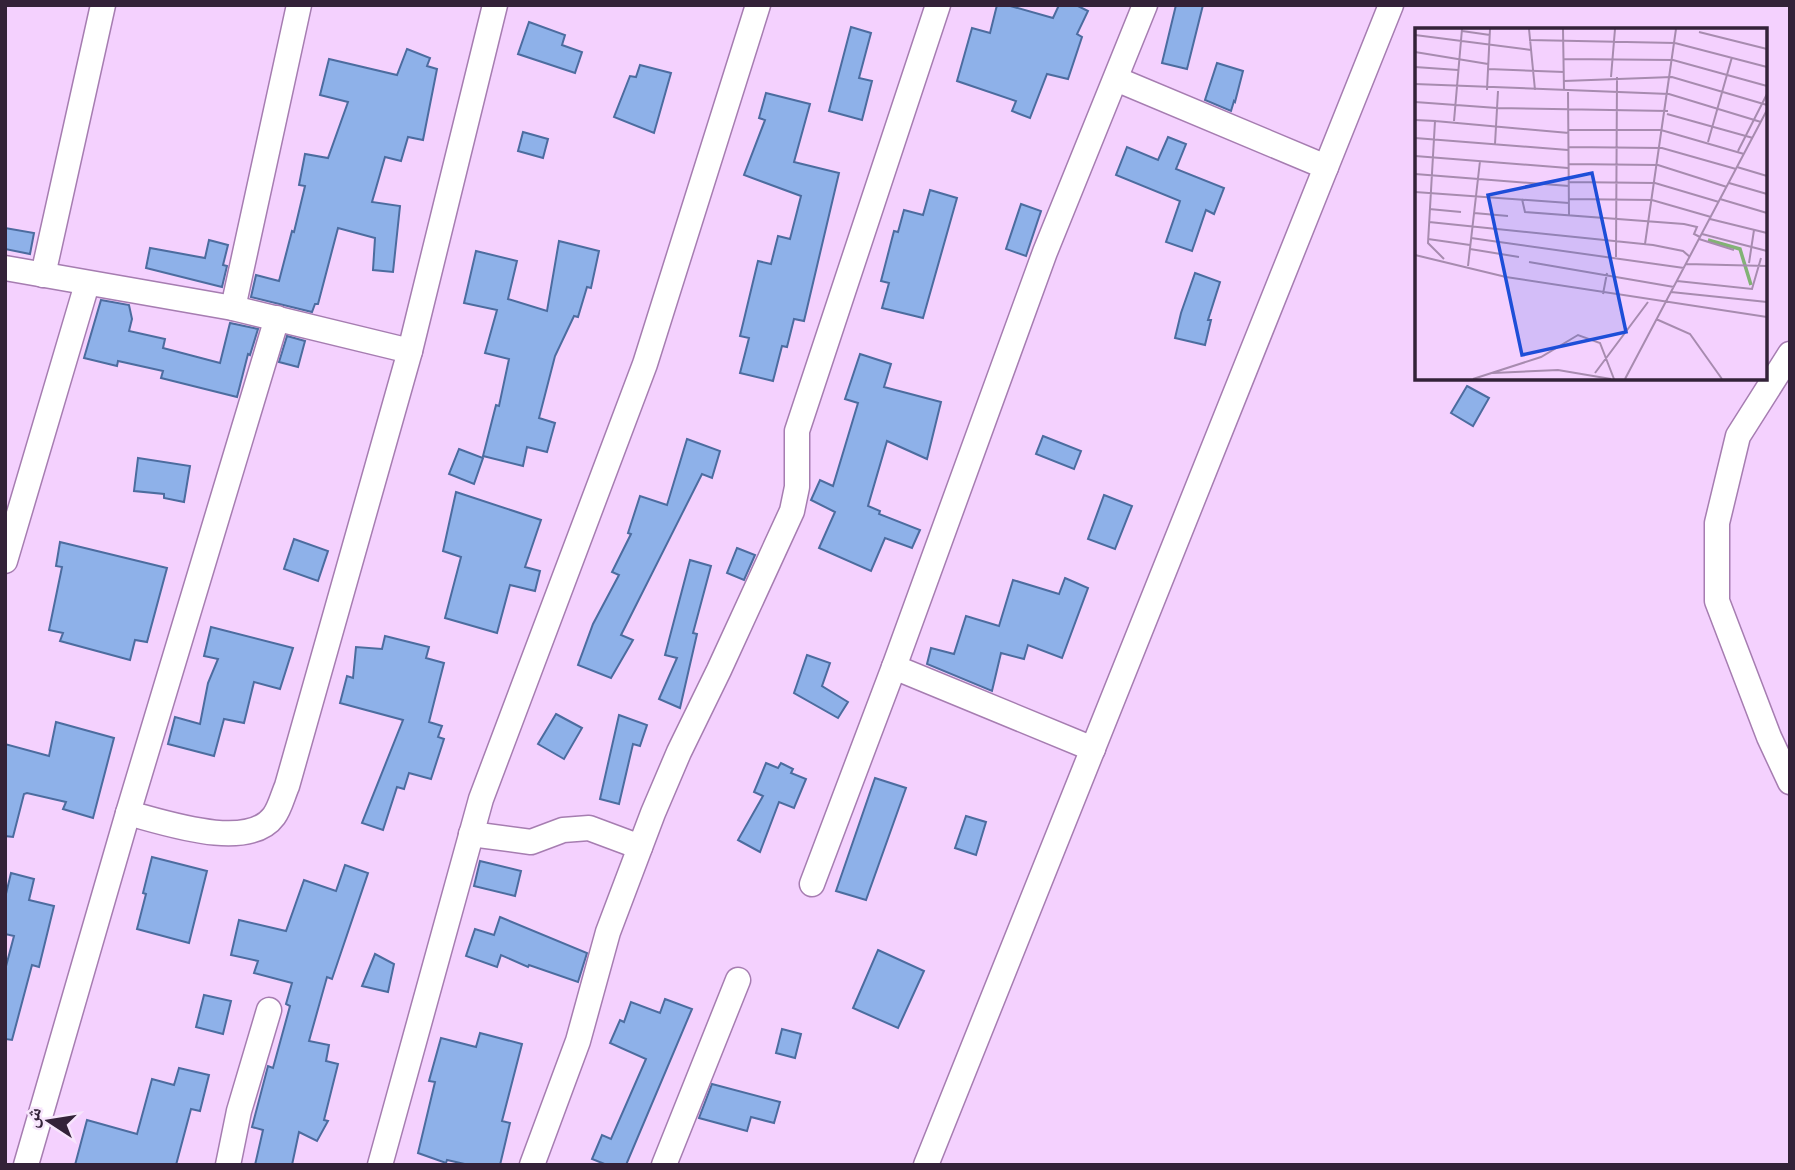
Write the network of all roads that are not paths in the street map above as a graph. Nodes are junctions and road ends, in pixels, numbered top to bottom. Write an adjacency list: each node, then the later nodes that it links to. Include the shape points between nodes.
1 (103, 5): 11 (street)
2 (299, 5): 13 (street)
3 (495, 5): 15 (street)
4 (758, 5): 22 (street, via 645,365)
5 (938, 5): 23 (street, via 797,431 792,511 679,752)
6 (1145, 5): 8 (street)
7 (1391, 5): 9 (street)
8 (1116, 79): 9 (street); 18 (street, via 1045,252)
9 (1326, 167): 19 (street)
10 (5, 268): 11 (street)
11 (43, 275): 12 (street)
12 (87, 284): 13 (street); 17 (street)
13 (233, 308): 14 (street)
14 (277, 318): 15 (street); 21 (street)
15 (410, 351): 21 (street, via 287,786 274,817 248,833 192,830)
16 (1790, 354): 20 (street, via 1738,436 1717,523 1717,601)
17 (5, 561)
18 (894, 667): 19 (street); 24 (street)
19 (1093, 749): 32 (street)
20 (1790, 782)
21 (128, 813): 27 (street)
22 (471, 834): 23 (street, via 531,842 563,830 589,828); 29 (street)
23 (640, 847): 30 (street, via 608,932 578,1041)
24 (812, 884)
25 (738, 980): 31 (street)
26 (269, 1010): 28 (street)
27 (26, 1165)
28 (228, 1165)
29 (380, 1165)
30 (532, 1165)
31 (664, 1165)
32 (926, 1165)

